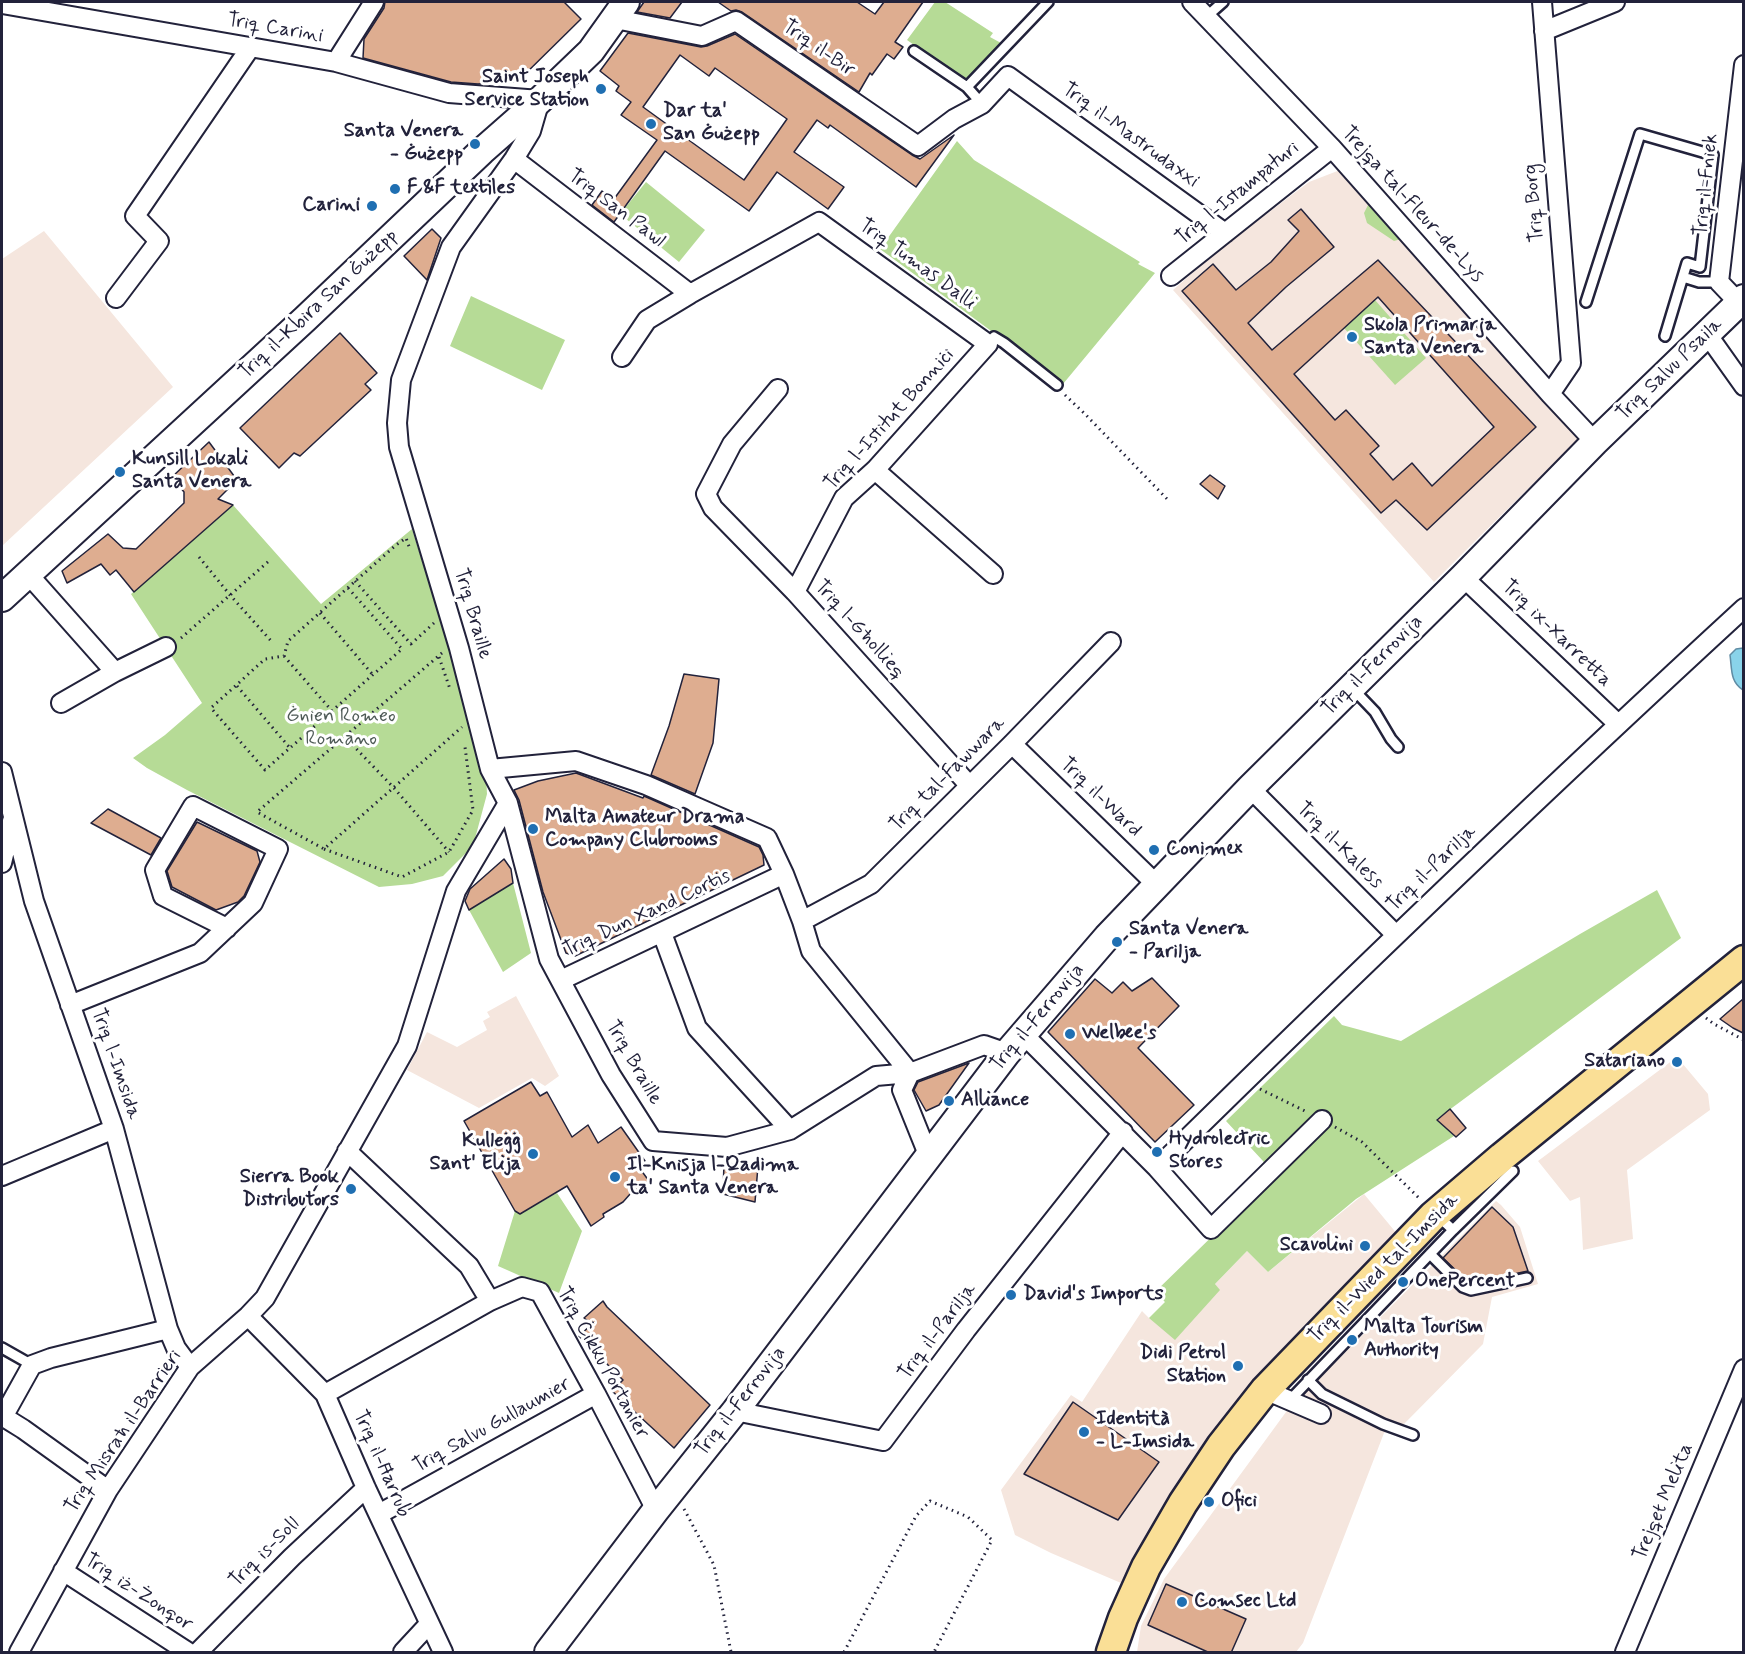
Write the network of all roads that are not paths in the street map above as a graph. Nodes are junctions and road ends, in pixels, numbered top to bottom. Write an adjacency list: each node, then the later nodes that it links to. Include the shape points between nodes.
1 (374, 2): 13 (street)
2 (1048, 2): 15 (lane)
3 (1192, 2): 9 (street, Trejqa tal-Fleur-de-Lys)
4 (1223, 2): 9 (lane)
5 (1542, 2): 10 (street, Triq Borg)
6 (1615, 2): 10 (street)
7 (2, 4): 11 (street, Triq Carini)
8 (620, 10): 16 (main road, Triq il-Kbira San Ġużepp, via 591,51); 17 (street, Triq il-Bir, via 702,36 736,21 918,146)
9 (1206, 17): 18 (street, Trejqa tal-Fleur-de-Lys)
10 (1544, 31): 35 (street, Triq Borg, via 1571,363)
11 (250, 48): 13 (street, Triq Carini); 25 (street, via 135,216 159,241)
12 (914, 51): 15 (lane)
13 (336, 62): 16 (street, Triq Carini, via 449,93)
14 (1743, 65): 23 (street, Triq il-Fniek)
15 (967, 87): 17 (lane)
16 (540, 100): 19 (street, Triq Braille, via 531,131); 38 (main road, Triq il-Kbira San Ġużepp)
17 (982, 104): 20 (street, Triq il-Mastrudaxxi, via 1008,76)
18 (1332, 148): 20 (street, Triq l-Istampaturi); 35 (street, Trejqa tal-Fleur-de-Lys)
19 (514, 159): 24 (street, Triq San Pawl); 52 (street, Triq Braille, via 451,247 401,380 392,424 459,648)
20 (1225, 233): 21 (street, Triq l-Istampaturi)
21 (1171, 276)
22 (1683, 277): 23 (lane); 27 (lane, via 1687,263 1700,267 1713,155 1640,134); 29 (lane)
23 (1719, 282): 26 (street)
24 (690, 294): 30 (street, Triq Tumas Dalli, via 823,223); 31 (street, via 647,320)
25 (116, 298)
26 (1741, 300): 28 (main road, Triq Salvu Psaila)
27 (1586, 302)
28 (1707, 334): 33 (street); 36 (main road, Triq Salvu Psaila)
29 (1665, 336)
30 (988, 345): 32 (lane, via 994,338 1004,343); 37 (street, Triq l-Istitut Bonniċi)
31 (622, 357)
32 (1057, 385)
33 (1743, 386)
34 (778, 389): 41 (street, Triq l-Għollieq, via 732,444 706,494 713,508)
35 (1550, 394): 36 (street, Trejqa tal-Fleur-de-Lys)
36 (1595, 442): 40 (main road, Triq il-Ferrovija)
37 (875, 470): 39 (street); 41 (street, Triq l-Istitut Bonniċi, via 844,498)
38 (28, 574): 42 (main road, Triq il-Kbira San Ġużepp); 46 (street)
39 (993, 574)
40 (1463, 578): 47 (main road, Triq il-Ferrovija); 49 (street, Triq ix-Xarretta)
41 (795, 592): 54 (street, Triq l-Għollieq)
42 (2, 598)
43 (1743, 608): 49 (street, Triq il-Parilja)
44 (1111, 642): 50 (street, Triq tal-Fawwara)
45 (173, 643): 46 (street)
46 (116, 672): 48 (street)
47 (1351, 688): 51 (lane, via 1375,712); 55 (main road, Triq il-Ferrovija)
48 (61, 703)
49 (1618, 724): 64 (street, Triq il-Parilja)
50 (1012, 744): 54 (street, Triq tal-Fawwara); 60 (street, Triq il-Ward)
51 (1398, 747)
52 (490, 769): 56 (street, Triq Braille); 59 (street, via 576,761 646,785 767,838)
53 (2, 772): 57 (street, Triq l-Imsida)
54 (969, 785): 61 (street, Triq tal-Fawwara, via 871,884)
55 (1250, 788): 60 (main road, Triq il-Ferrovija); 64 (street, Triq il-Kaless)
56 (508, 803): 66 (street, Triq Braille, via 549,959); 75 (street, Triq Misraħ il-Barrieri, via 456,891 406,1046)
57 (13, 817): 58 (street); 67 (street, Triq l-Imsida, via 34,901)
58 (2, 863)
59 (784, 873): 61 (street); 63 (street, Triq Dun Xand Cortis)
60 (1156, 884): 68 (main road, Triq il-Ferrovija)
61 (802, 921): 70 (street, via 811,951)
62 (227, 928): 62 (street, via 163,896 155,870 192,806 278,849 253,903); 67 (street, via 200,953)
63 (662, 933): 66 (street, Triq Dun Xand Cortis); 73 (street, via 698,1028)
64 (1396, 935): 77 (street, Triq il-Parilja)
65 (1743, 960): 80 (main road, Triq il-Wied tal-Imsida, via 1511,1149)
66 (561, 980): 73 (street, Triq Braille, via 611,1075 653,1141 727,1147)
67 (70, 1005): 72 (street, Triq l-Imsida)
68 (1023, 1034): 69 (main road, Triq il-Ferrovija); 74 (street)
69 (1006, 1053): 70 (street, via 984,1045); 76 (main road, Triq il-Ferrovija)
70 (910, 1073): 73 (street, via 876,1076); 76 (street, via 902,1090)
71 (1322, 1120): 77 (street, via 1211,1229)
72 (114, 1129): 79 (street); 85 (street, Triq l-Imsida)
73 (790, 1130)
74 (1123, 1132): 77 (street); 94 (street, Triq il-Parilja, via 883,1441)
75 (347, 1151): 83 (street, via 469,1266); 84 (street, Triq Misraħ il-Barrieri, via 265,1298)
76 (929, 1157): 94 (main road, Triq il-Ferrovija)
77 (1157, 1168)
78 (1513, 1172): 80 (lane)
79 (2, 1176)
80 (1444, 1222): 81 (lane); 93 (main road, Triq il-Wied tal-Imsida)
81 (1430, 1254): 82 (lane, via 1463,1287 1471,1290); 90 (lane)
82 (1527, 1278)
83 (490, 1301): 91 (street, Triq Ċikku Portanier); 92 (street, Triq Ċikku Portanier, via 522,1287 540,1292)
84 (248, 1316): 88 (street, Triq Misraħ il-Barrieri); 91 (street, Triq il-Ħarrub)
85 (168, 1329): 87 (street); 88 (street, Triq l-Imsida)
86 (2, 1348): 87 (lane)
87 (32, 1365): 96 (street)
88 (190, 1367): 99 (street, Triq Misraħ il-Barrieri)
89 (1743, 1369): 111 (street, Trejqet Melita)
90 (1308, 1380): 93 (lane); 97 (lane, via 1322,1394)
91 (325, 1394): 98 (street, Triq il-Ħarrub)
92 (596, 1394): 100 (street, Triq Ċikku Portanier); 101 (street, Triq Salvu Gullaumier)
93 (1277, 1395): 95 (street); 110 (main road, Triq il-Wied tal-Imsida, via 1221,1446 1183,1503 1146,1567 1122,1618)
94 (735, 1411): 100 (main road, Triq il-Ferrovija)
95 (1321, 1414)
96 (2, 1416): 99 (street)
97 (1413, 1435)
98 (366, 1488): 101 (street, Triq il-Ħarrub); 107 (street, Triq is-Soll)
99 (108, 1490): 102 (street, Triq Misraħ il-Barrieri)
100 (656, 1510): 109 (main road, Triq il-Ferrovija)
101 (379, 1514): 103 (street, Triq il-Ħarrub)
102 (63, 1571): 105 (street, Triq Misraħ il-Barrieri); 106 (street, Triq iż-Żonqor)
103 (429, 1624): 104 (street); 108 (street, Triq il-Ħarrub)
104 (409, 1651)
105 (19, 1653)
106 (188, 1653)
107 (198, 1653)
108 (443, 1653)
109 (548, 1653)
110 (1112, 1653)
111 (1625, 1653)

